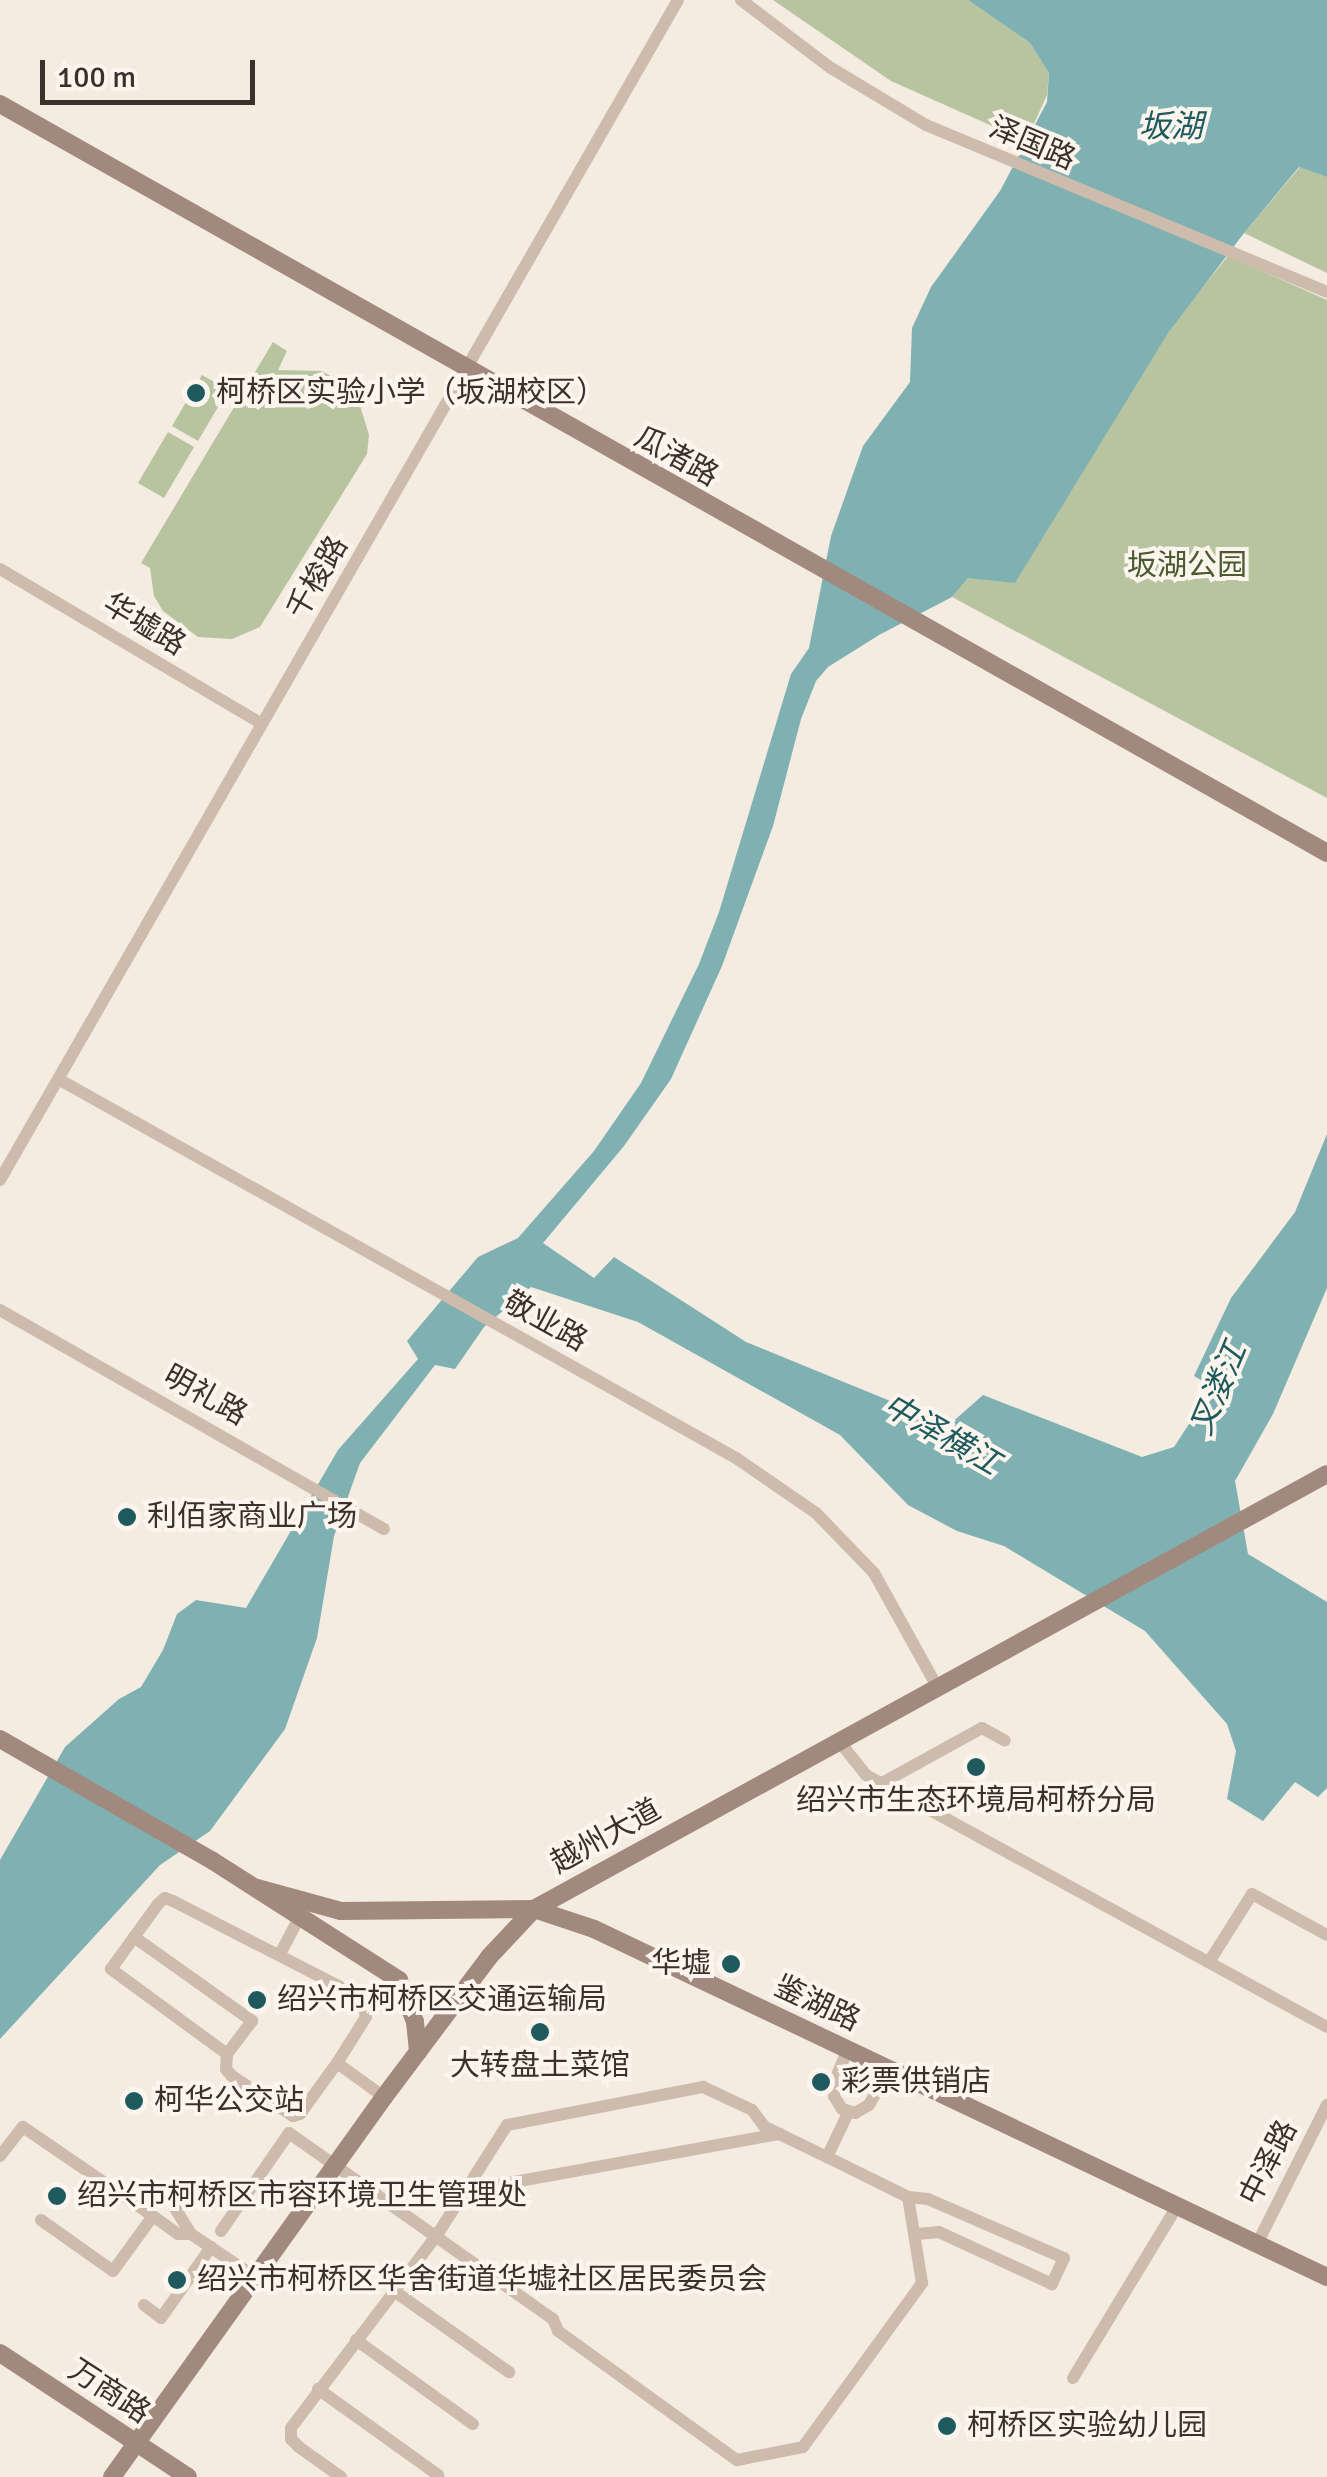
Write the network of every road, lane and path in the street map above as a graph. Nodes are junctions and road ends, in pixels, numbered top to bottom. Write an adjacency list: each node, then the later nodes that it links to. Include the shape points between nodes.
1 (678, 0): 5 (street, 千梭路)
2 (741, 0): 4 (street, 泽国路, via 878,97 982,150)
3 (0, 104): 5 (street, 瓜渚路)
4 (1327, 292)
5 (466, 371): 7 (street, 千梭路); 8 (street, 瓜渚路)
6 (0, 570): 7 (street, 华墟路)
7 (262, 724): 9 (street, 千梭路)
8 (1327, 853)
9 (60, 1080): 10 (street, 千梭路); 14 (street, 敬业路, via 736,1458 816,1513 874,1573)
10 (0, 1180)
11 (0, 1310): 13 (street, 明礼路)
12 (1327, 1474): 14 (street, 越州大道)
13 (384, 1529)
14 (936, 1685): 16 (street, 越州大道)
15 (0, 1738): 19 (street)
16 (838, 1740): 18 (street); 20 (street, 越州大道)
17 (1005, 1741): 18 (street, via 982,1728)
18 (882, 1783): 25 (street)
19 (257, 1888): 20 (street, 鉴湖路, via 341,1911); 21 (street)
20 (534, 1909): 27 (street, 鉴湖路, via 594,1929); 28 (street, 越州大道)
21 (300, 1916): 24 (street); 28 (street, via 399,1980)
22 (1327, 1935): 25 (street, via 1252,1894)
23 (134, 1937): 24 (street, via 165,1898); 29 (street, via 111,1969); 29 (street, via 252,2020)
24 (280, 1954): 30 (street, via 349,1987 368,2008)
25 (1209, 1962): 26 (street)
26 (1327, 2027)
27 (848, 2049): 31 (street, 鉴湖路); 34 (street, via 834,2096)
28 (418, 2052): 32 (street, 越州大道)
29 (228, 2054): 30 (street, via 232,2076 293,2116)
30 (337, 2063): 32 (street)
31 (889, 2069): 34 (street, via 869,2106); 42 (street, 鉴湖路)
32 (384, 2097): 38 (street, 越州大道)
33 (1327, 2105): 49 (street, 中泽路)
34 (848, 2111): 37 (street)
35 (780, 2134): 37 (street); 40 (street); 40 (street, via 752,2110 702,2087 507,2124)
36 (0, 2156): 43 (street, via 23,2127)
37 (827, 2157): 41 (street)
38 (336, 2164): 45 (street, via 289,2133); 48 (street); 51 (street, 越州大道)
39 (164, 2190): 46 (street)
40 (464, 2191): 48 (street)
41 (908, 2197): 47 (street); 47 (street, via 928,2198 1064,2258 1052,2284 939,2232)
42 (1177, 2206): 49 (street, 鉴湖路); 58 (street)
43 (152, 2216): 44 (street, via 113,2271); 46 (street, via 178,2234)
44 (42, 2220)
45 (222, 2231)
46 (191, 2234): 50 (street)
47 (914, 2234): 48 (street, via 922,2284 803,2447 737,2460)
48 (437, 2235): 53 (street)
49 (1257, 2244): 52 (street, 鉴湖路)
50 (211, 2247): 51 (street); 54 (street, via 161,2318)
51 (255, 2276): 61 (street, 越州大道)
52 (1327, 2276)
53 (394, 2291): 55 (street); 57 (street)
54 (144, 2306)
55 (356, 2340): 59 (street); 60 (street)
56 (0, 2353): 61 (street, 万商路)
57 (509, 2372)
58 (1074, 2378)
59 (318, 2389): 62 (street); 65 (street, via 290,2428 291,2438)
60 (473, 2424)
61 (136, 2442): 63 (street, 越州大道); 64 (street, 万商路)
62 (438, 2475)
63 (112, 2477)
64 (188, 2477)
65 (341, 2477)

